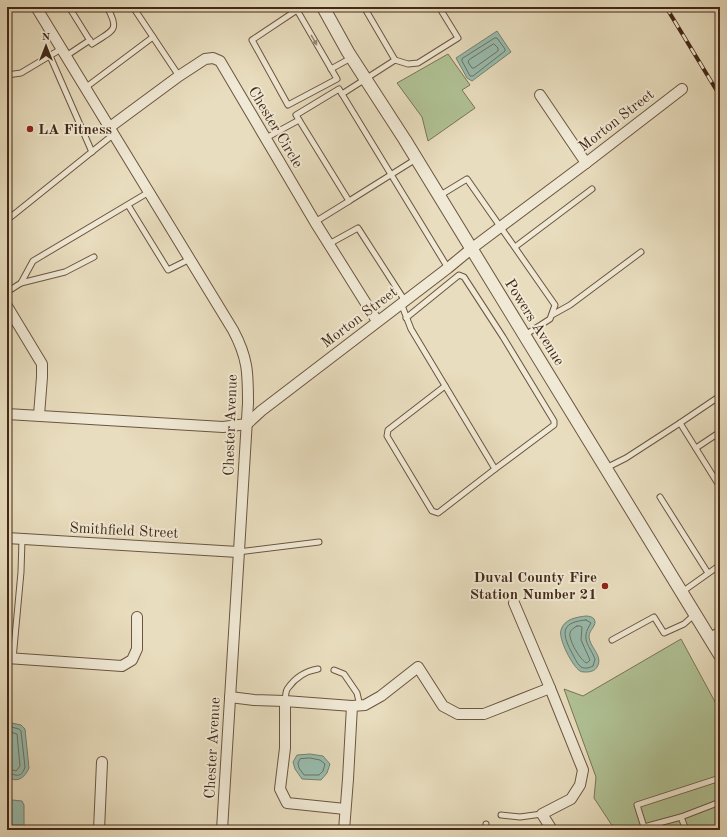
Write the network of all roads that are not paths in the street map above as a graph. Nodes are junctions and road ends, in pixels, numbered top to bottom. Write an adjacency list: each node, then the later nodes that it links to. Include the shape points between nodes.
1 (36, 7): 14 (street, Chester Avenue)
2 (69, 7): 13 (lane)
3 (107, 7): 13 (lane, via 115,24 113,30 92,44)
4 (133, 7): 12 (lane)
5 (302, 7): 10 (lane)
6 (323, 7): 16 (street, Powers Avenue)
7 (364, 7): 17 (lane)
8 (439, 7): 17 (lane, via 458,38 418,63 408,64)
9 (718, 7): 11 (lane)
10 (297, 10): 18 (lane, one-way to 18); 18 (lane, via 252,40 288,106 337,79)
11 (720, 13)
12 (153, 37): 20 (lane); 22 (lane)
13 (90, 40): 14 (lane)
14 (64, 52): 15 (lane); 22 (street, Chester Avenue)
15 (50, 56): 19 (lane, via 21,73); 29 (lane)
16 (352, 58): 18 (lane); 21 (street, Powers Avenue)
17 (395, 60): 21 (lane)
18 (331, 69)
19 (7, 75)
20 (179, 76): 27 (street, Chester Circle); 28 (street, Chester Circle, via 205,59 213,58 220,61)
21 (366, 78): 24 (lane); 30 (street, Powers Avenue)
22 (85, 88): 27 (street, Chester Avenue)
23 (682, 89): 31 (street, Morton Street)
24 (342, 94): 26 (lane, via 339,89 296,115); 32 (lane)
25 (540, 95): 31 (street)
26 (299, 120): 28 (lane); 36 (lane)
27 (112, 131): 29 (lane); 34 (street, Chester Avenue)
28 (266, 138): 39 (street, Chester Circle)
29 (92, 152): 38 (lane)
30 (416, 159): 32 (lane); 35 (street, Powers Avenue)
31 (586, 163): 40 (street, Morton Street)
32 (391, 175): 36 (lane); 47 (lane)
33 (592, 189): 42 (lane)
34 (149, 192): 37 (lane); 46 (street, Chester Avenue)
35 (439, 196): 40 (lane, via 467,179); 43 (street, Powers Avenue)
36 (349, 201): 39 (lane)
37 (128, 205): 46 (lane, via 168,270); 48 (lane, via 33,261)
38 (7, 220)
39 (315, 222): 41 (street, Chester Circle)
40 (500, 228): 42 (lane); 43 (street, Morton Street)
41 (329, 244): 50 (lane, via 358,228); 54 (street, Chester Circle)
42 (515, 247): 52 (lane, via 555,305)
43 (471, 249): 47 (street, Morton Street); 55 (street, Powers Avenue)
44 (641, 252): 52 (lane, via 570,305)
45 (94, 257): 48 (lane, via 64,272)
46 (190, 259): 61 (street, Chester Avenue, via 242,346 248,375)
47 (448, 268): 50 (street, Morton Street)
48 (21, 283): 49 (lane)
49 (7, 292)
50 (403, 302): 53 (lane); 54 (street, Morton Street)
51 (7, 306): 59 (street, via 42,364)
52 (552, 315): 55 (lane)
53 (406, 318): 56 (lane); 65 (lane, via 459,275 464,277 554,421 554,425)
54 (377, 322): 61 (street, Morton Street)
55 (524, 335): 64 (street, Powers Avenue)
56 (445, 386): 65 (lane); 65 (lane, via 388,430 387,436 432,511 438,513)
57 (720, 396): 60 (lane)
58 (7, 414): 59 (street)
59 (38, 415): 61 (street, via 223,427)
60 (680, 423): 63 (lane); 64 (lane)
61 (247, 424): 72 (street, Chester Avenue)
62 (720, 432): 63 (lane)
63 (696, 448): 66 (lane)
64 (606, 468): 75 (street, Powers Avenue)
65 (495, 469)
66 (718, 478): 67 (lane)
67 (720, 487)
68 (660, 497): 74 (lane)
69 (7, 538): 70 (street, Smithfield Street)
70 (22, 539): 72 (street, Smithfield Street); 83 (lane)
71 (319, 542): 72 (lane)
72 (238, 552): 87 (street, Chester Avenue)
73 (720, 565): 74 (lane)
74 (708, 574): 75 (lane)
75 (682, 592): 77 (street, Powers Avenue)
76 (514, 603): 86 (street)
77 (695, 614): 80 (street, Powers Avenue); 81 (lane, via 684,624 664,633 654,617)
78 (138, 617): 83 (street, via 137,649 132,660 122,666)
79 (720, 630): 80 (lane)
80 (708, 636): 82 (street, Powers Avenue)
81 (612, 640)
82 (720, 655)
83 (10, 659)
84 (318, 669): 88 (lane, via 308,670 297,678 287,689)
85 (334, 670): 89 (lane, via 344,674 357,693)
86 (550, 688): 89 (street, via 484,714 458,714 444,706 418,668 381,696 365,705); 94 (street, via 583,770 580,785 571,799)
87 (230, 698): 88 (street); 99 (street, Chester Avenue)
88 (286, 701): 89 (street); 93 (street, via 285,748 280,789 287,803)
89 (356, 706): 93 (street)
90 (102, 762): 98 (street)
91 (720, 781): 96 (lane, via 717,779 637,805 644,827)
92 (720, 802): 96 (lane)
93 (345, 809): 100 (street)
94 (542, 814): 95 (lane); 102 (street)
95 (501, 816)
96 (681, 817): 103 (lane)
97 (486, 824): 101 (lane)
98 (98, 830)
99 (222, 830)
100 (344, 830)
101 (486, 830)
102 (552, 830)
103 (686, 830)

